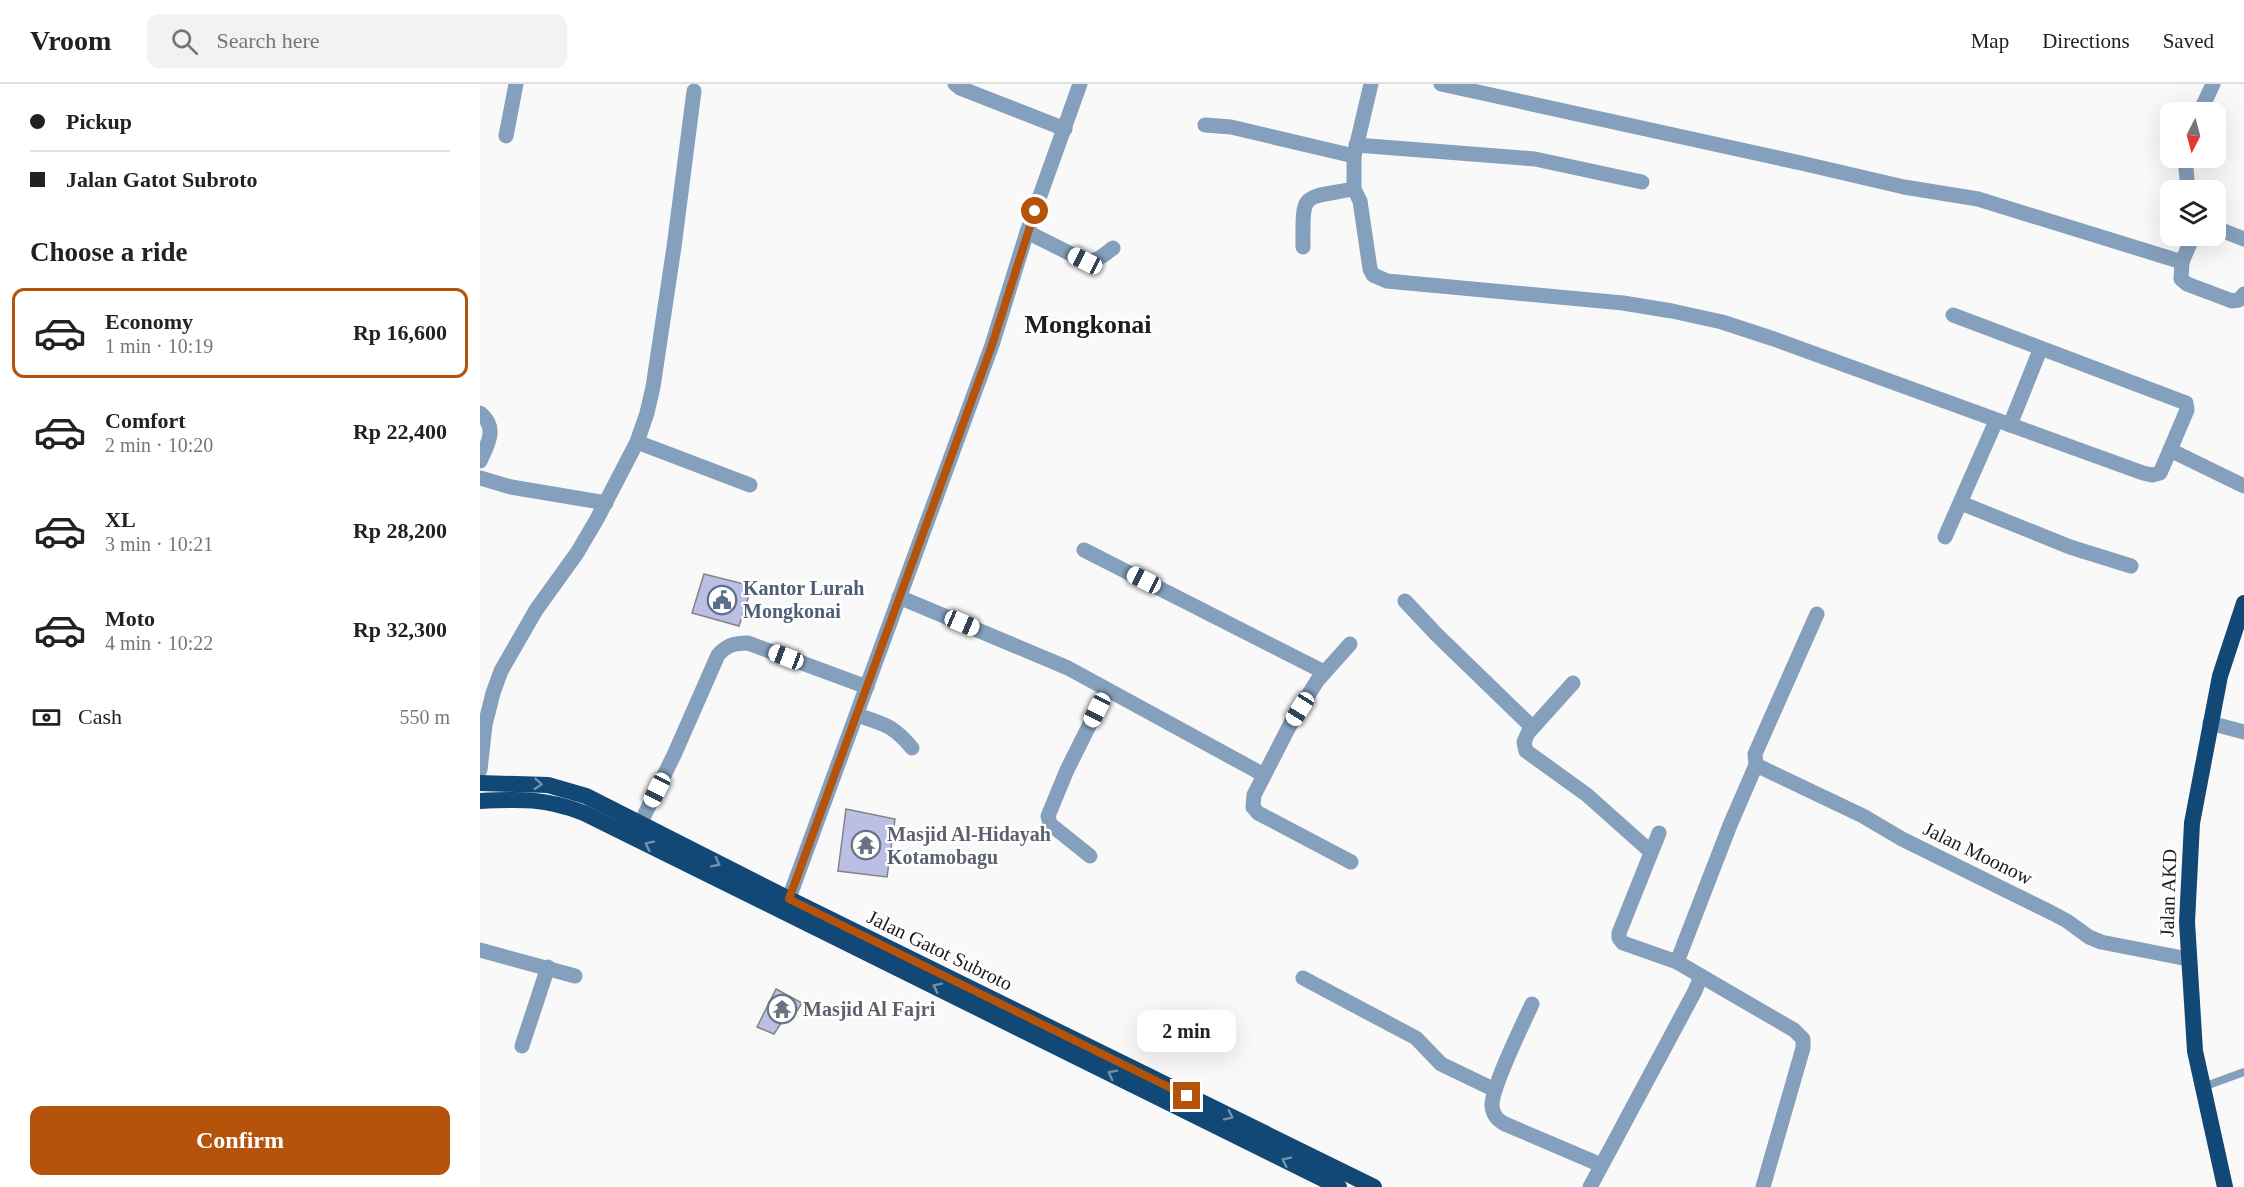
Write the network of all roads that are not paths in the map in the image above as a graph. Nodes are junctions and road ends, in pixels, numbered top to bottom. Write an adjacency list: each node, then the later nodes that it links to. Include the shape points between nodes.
1 (516, 84): 11 (street)
2 (955, 84): 10 (street)
3 (1080, 84): 10 (street)
4 (1371, 84): 12 (street)
5 (1441, 84): 21 (street, via 1904,188 1978,199)
6 (2213, 84): 8 (street)
7 (694, 91): 27 (street, via 653,387)
8 (2205, 102)
9 (1205, 125): 12 (street)
10 (1065, 129): 15 (street)
11 (506, 136)
12 (1355, 150): 13 (street, via 1535,159); 14 (street)
13 (1642, 182)
14 (1354, 189): 19 (street, via 1312,196 1306,201); 26 (street, via 1360,201 1370,269 1379,279 1623,303 1722,322)
15 (1028, 232): 20 (street, via 1085,261 1092,262); 38 (street, via 992,345)
16 (2226, 232): 17 (street)
17 (2244, 239)
18 (2189, 246): 21 (street)
19 (1303, 247)
20 (1113, 248)
21 (2182, 262): 22 (street, via 2181,279 2187,284 2232,301)
22 (2244, 294)
23 (1953, 315): 24 (street)
24 (2040, 350): 26 (street); 28 (street, via 2186,403 2187,410)
25 (480, 413): 29 (street, via 491,428)
26 (2003, 423): 28 (street, via 2152,475 2160,473); 34 (street)
27 (637, 442): 31 (street); 33 (street)
28 (2170, 450): 32 (street)
29 (480, 461)
30 (480, 478): 33 (street)
31 (750, 485)
32 (2244, 486)
33 (606, 503): 53 (street, via 501,671 485,725)
34 (1961, 503): 35 (street); 37 (street, via 2070,547)
35 (1945, 537)
36 (1084, 550): 43 (street)
37 (2131, 566)
38 (899, 597): 45 (street); 46 (street, via 1068,668)
39 (1405, 601): 49 (street)
40 (2244, 603): 48 (highway, Jalan AKD, via 2220,676)
41 (1817, 614): 52 (street, via 1755,754)
42 (1350, 644): 43 (street)
43 (1324, 672): 54 (street)
44 (1572, 682): 49 (street)
45 (867, 687): 47 (street); 57 (street, via 747,644 725,647)
46 (1107, 690): 54 (street); 60 (street, via 1048,816 1050,824)
47 (857, 716): 51 (street, via 891,727); 62 (street)
48 (2210, 723): 50 (street); 64 (highway, Jalan AKD, via 2192,823)
49 (1532, 727): 59 (street, via 1524,742 1526,751 1587,795)
50 (2244, 732)
51 (912, 748)
52 (1756, 765): 64 (street, Jalan Moonow, via 2052,913 2089,938); 65 (street)
53 (480, 770)
54 (1264, 775): 61 (street, via 1254,795 1253,807 1258,813)
55 (480, 783): 57 (highway, Jalan Gatot Subroto, one-way to 57, via 567,789)
56 (480, 801): 62 (highway, Jalan Gatot Subroto, one-way to 56, via 560,804 517,799)
57 (640, 824): 62 (highway, Jalan Gatot Subroto, one-way to 62)
58 (1659, 833): 59 (street)
59 (1651, 852): 65 (street, via 1619,938 1623,943)
60 (1090, 856)
61 (1351, 862)
62 (787, 906): 76 (highway, Jalan Gatot Subroto, one-way to 62); 77 (highway, Jalan Gatot Subroto, one-way to 77)
63 (480, 950): 66 (street)
64 (2188, 959): 73 (highway, Jalan AKD)
65 (1677, 962): 68 (street)
66 (548, 967): 67 (street); 71 (street)
67 (575, 976)
68 (1701, 976): 75 (street); 79 (street, via 1803,1039)
69 (1303, 978): 74 (street, via 1416,1038 1442,1064)
70 (1532, 1004): 74 (street)
71 (522, 1046)
72 (2244, 1072): 73 (lane)
73 (2203, 1087): 80 (highway, Jalan AKD)
74 (1495, 1090): 75 (street, via 1492,1106 1500,1122)
75 (1601, 1165): 78 (street)
76 (1333, 1186)
77 (1374, 1187)
78 (1590, 1187)
79 (1763, 1187)
80 (2225, 1187)

